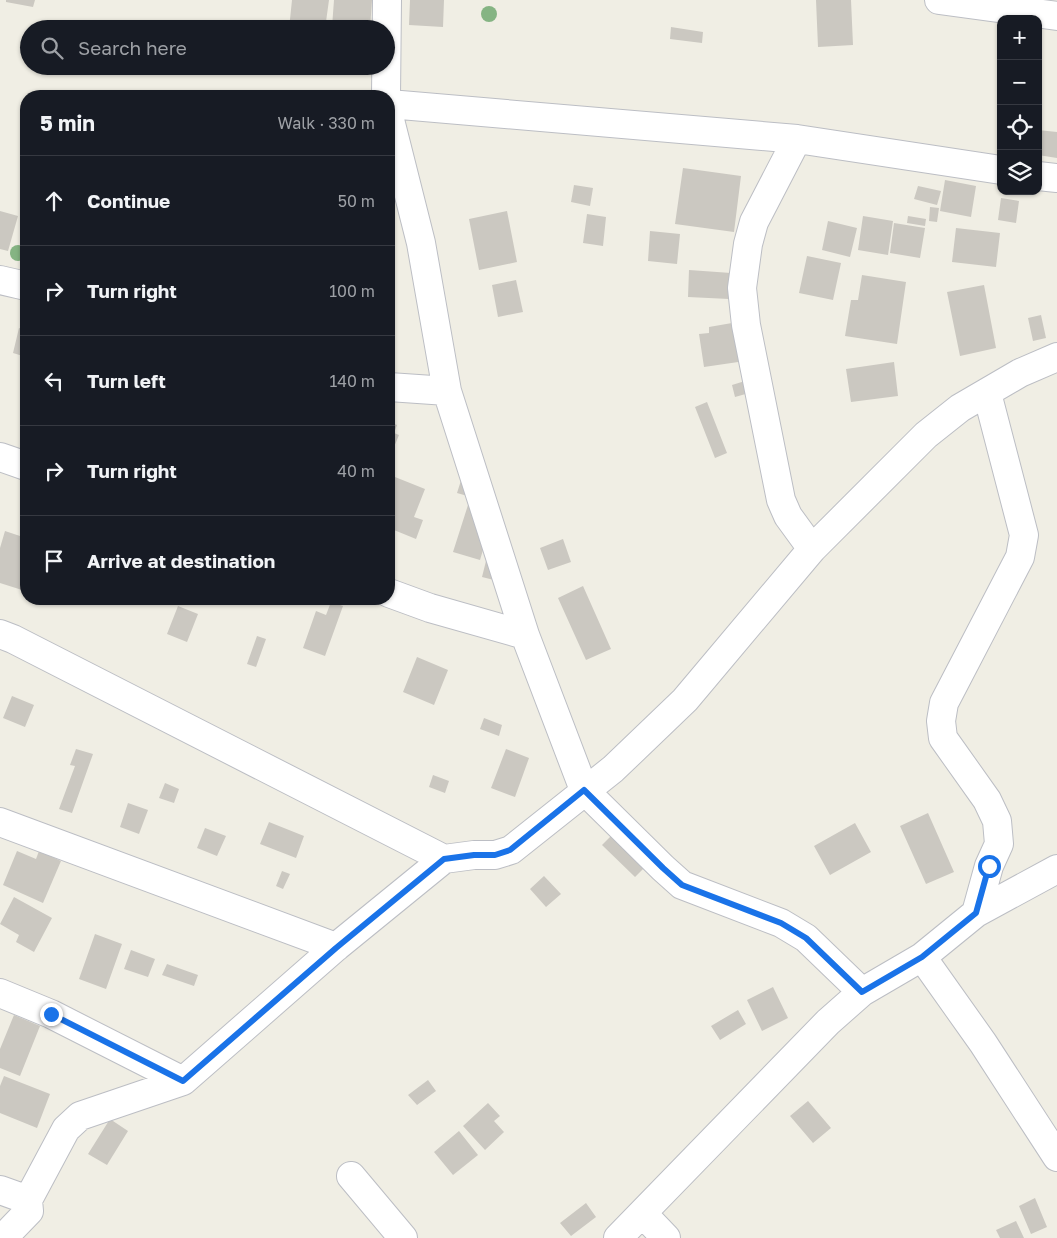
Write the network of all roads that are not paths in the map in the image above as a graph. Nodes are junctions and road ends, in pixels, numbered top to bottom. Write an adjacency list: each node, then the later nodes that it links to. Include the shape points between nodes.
1 (388, 0): 4 (street)
2 (939, 0): 3 (street)
3 (1057, 16)
4 (388, 20)
5 (386, 75): 6 (street)
6 (386, 90)
7 (395, 105): 8 (street)
8 (797, 139): 10 (street); 21 (street, via 754,222 742,288 746,325 781,500 788,516)
9 (395, 140): 17 (street, via 421,243)
10 (997, 169)
11 (1042, 176): 12 (street)
12 (1057, 178)
13 (0, 280): 14 (street)
14 (20, 285)
15 (1057, 357): 18 (street, via 1020,373)
16 (395, 387): 17 (street)
17 (448, 391): 24 (street)
18 (987, 393): 21 (street, via 960,408 926,435); 29 (street, via 1024,535 1020,557 944,703 941,721 943,738 988,800 997,821 999,844 989,866)
19 (0, 457): 20 (street)
20 (20, 464)
21 (812, 549): 25 (street, via 690,695 613,768)
22 (395, 595): 24 (street)
23 (0, 634): 27 (street)
24 (525, 635): 25 (street)
25 (584, 790): 27 (street, via 510,850 495,855); 32 (street, via 682,885 781,923 806,938)
26 (0, 822): 30 (street)
27 (444, 859): 30 (street)
28 (1057, 869): 29 (street)
29 (976, 913): 31 (street)
30 (336, 948): 34 (street)
31 (922, 957): 32 (street); 35 (street)
32 (862, 992): 39 (street, via 828,1022)
33 (0, 993): 34 (street, via 51,1014)
34 (183, 1081): 38 (street, via 80,1116 66,1130)
35 (1057, 1157)
36 (351, 1176): 41 (street)
37 (0, 1190): 38 (street)
38 (28, 1200): 40 (street, via 29,1211)
39 (643, 1214): 42 (street); 43 (street)
40 (3, 1238)
41 (403, 1238)
42 (618, 1238)
43 (666, 1238)

